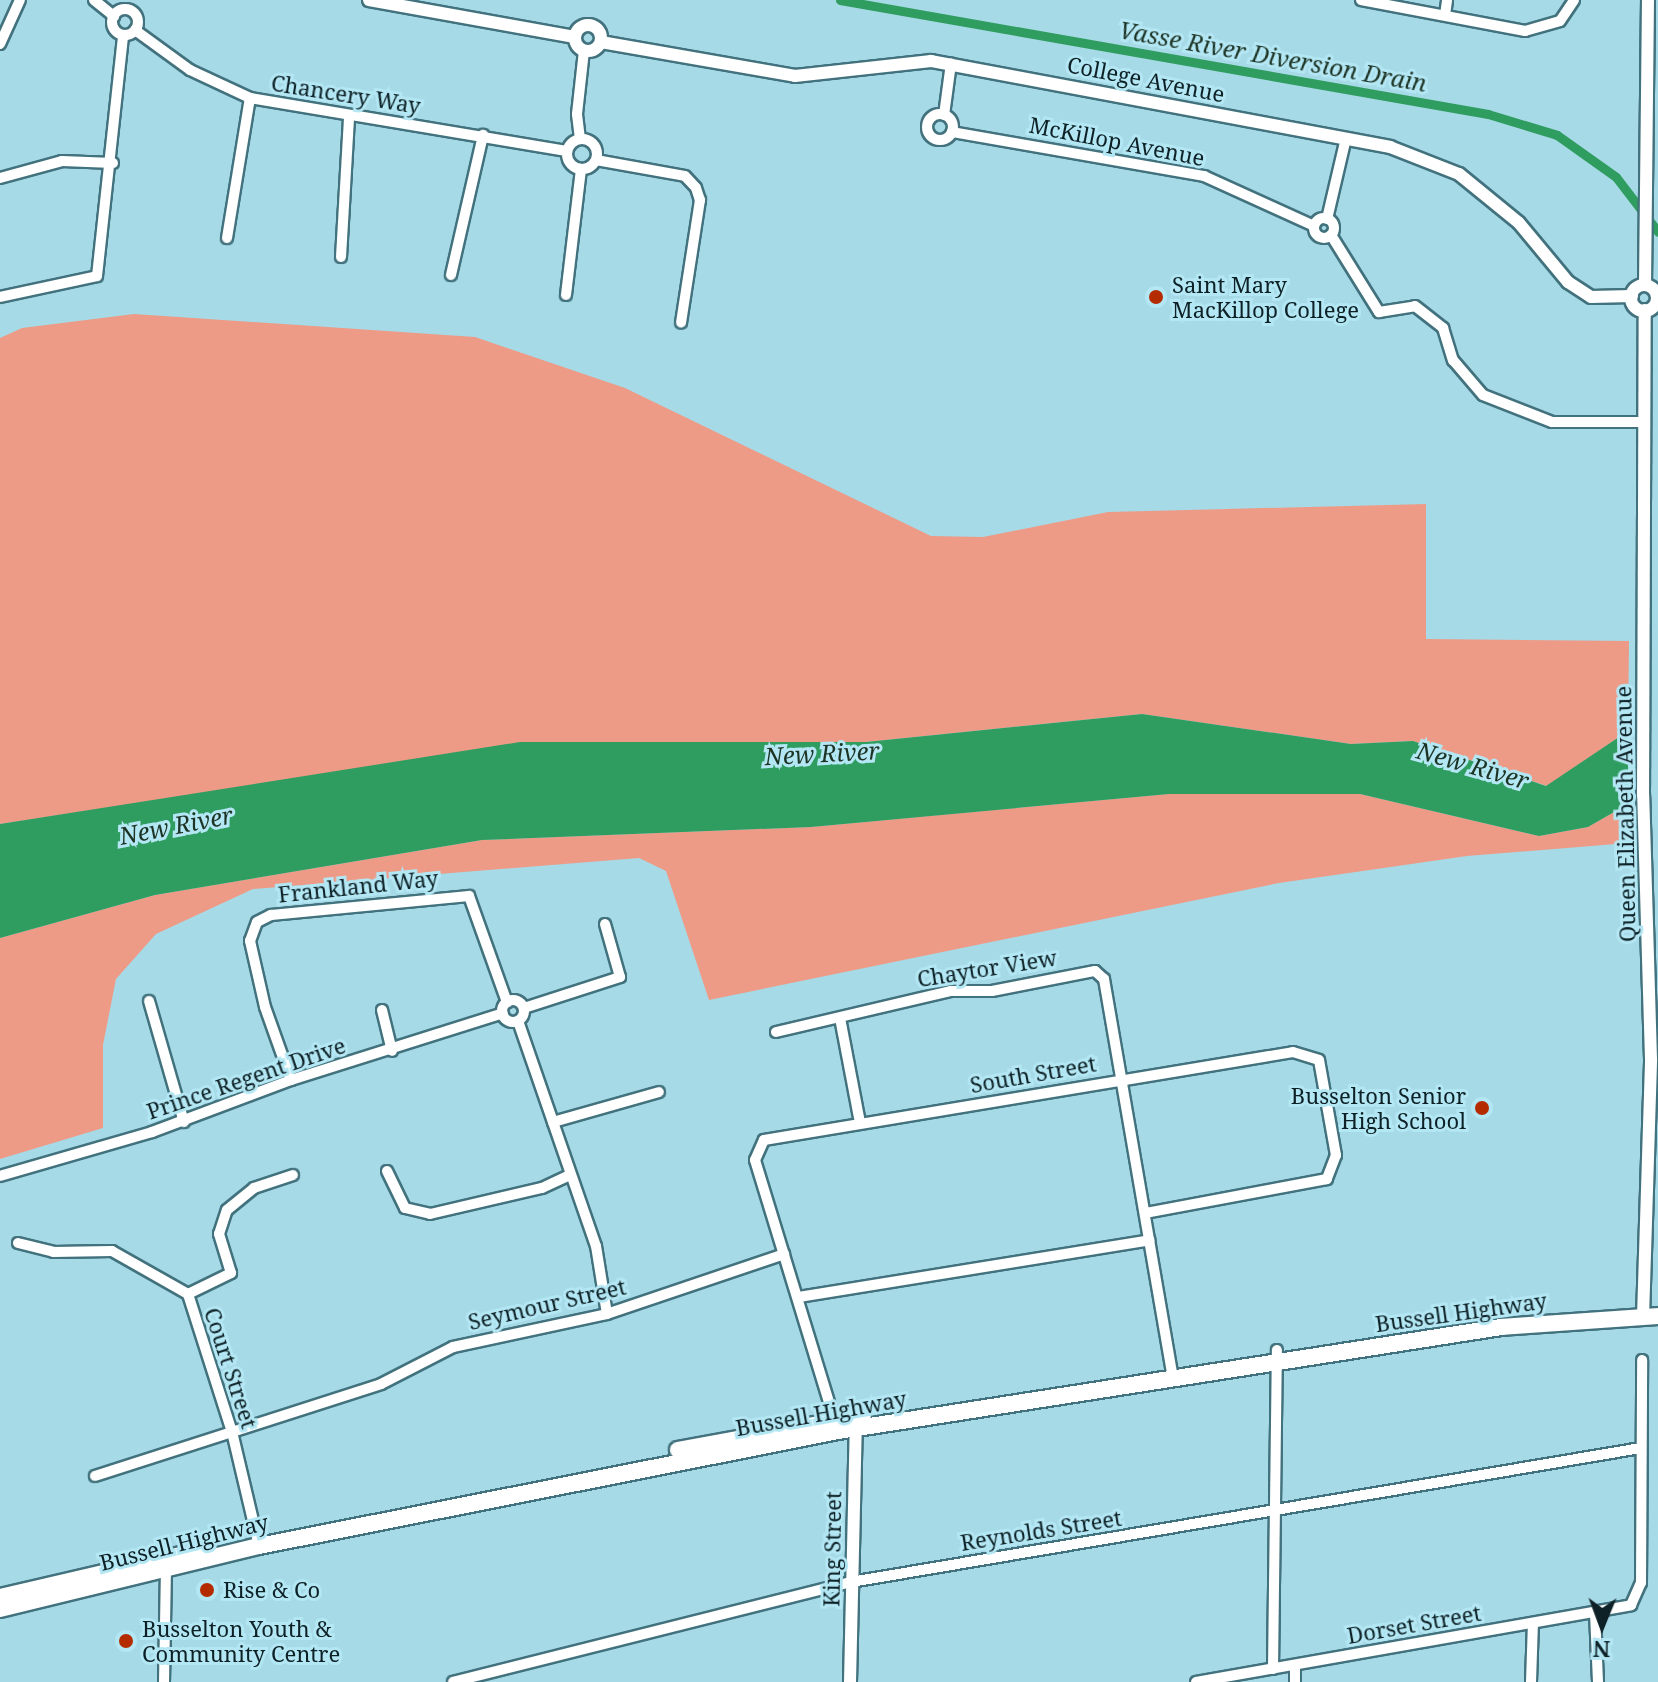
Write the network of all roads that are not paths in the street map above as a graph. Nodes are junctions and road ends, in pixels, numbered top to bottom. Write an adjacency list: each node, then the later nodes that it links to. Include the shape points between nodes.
1 (20, 0): 16 (street)
2 (94, 0): 11 (street)
3 (137, 0): 9 (street)
4 (369, 0): 14 (street)
5 (1361, 0): 10 (street)
6 (1447, 0): 10 (street)
7 (1574, 0): 10 (street, via 1560,21 1525,31)
8 (1648, 0): 29 (street)
9 (130, 11): 11 (street); 12 (street, via 137,20)
10 (1445, 15)
11 (114, 16): 13 (street, via 113,27)
12 (135, 30): 13 (street); 19 (street, Chancery Way, via 190,70)
13 (123, 35): 28 (street)
14 (575, 37): 15 (street, College Avenue, via 590,25 599,31); 17 (street)
15 (601, 42): 17 (street); 18 (street, College Avenue, via 795,76 830,76 898,61)
16 (0, 44)
17 (584, 51): 25 (street, via 577,114)
18 (951, 63): 20 (street); 24 (street, College Avenue)
19 (250, 98): 21 (street, Chancery Way); 35 (street)
20 (944, 115): 22 (street); 22 (street, McKillop Avenue, via 931,118 927,131 939,141)
21 (349, 117): 23 (street, Chancery Way); 36 (street)
22 (952, 132): 33 (street, McKillop Avenue, via 1204,176)
23 (483, 135): 26 (street, Chancery Way); 37 (street)
24 (1346, 138): 32 (street); 40 (street, College Avenue, via 1431,160 1459,174 1519,223 1568,282 1591,297)
25 (580, 139): 26 (street); 27 (street, via 593,144)
26 (567, 151): 30 (street, via 569,162)
27 (596, 160): 30 (street); 43 (street, via 685,176 696,188 700,200)
28 (113, 163): 31 (street, via 62,161); 41 (street, via 97,276)
29 (1652, 164): 38 (street, via 1646,182)
30 (581, 169): 39 (street)
31 (0, 178)
32 (1327, 219): 33 (street); 34 (street, via 1333,225)
33 (1314, 226): 34 (street, McKillop Avenue, via 1318,236)
34 (1331, 235): 44 (street, via 1379,312 1415,306 1443,328 1453,360 1483,395 1552,422)
35 (227, 238)
36 (341, 257)
37 (451, 275)
38 (1645, 285): 40 (street); 42 (street, Queen Elizabeth Avenue, via 1657,296)
39 (566, 295)
40 (1632, 296): 42 (street, via 1637,308)
41 (0, 297)
42 (1645, 310): 44 (street, Queen Elizabeth Avenue)
43 (681, 323)
44 (1643, 422): 71 (street, Queen Elizabeth Avenue)
45 (605, 924): 48 (street, via 620,977)
46 (149, 1001): 58 (street)
47 (507, 1002): 48 (street, via 515,1000); 50 (street); 56 (street, Frankland Way, via 469,896 271,915 257,922 250,941 265,1007)
48 (524, 1008): 52 (street)
49 (382, 1010): 54 (street)
50 (503, 1013): 52 (street); 54 (street, Prince Regent Drive)
51 (840, 1018): 53 (street, Chaytor View); 55 (street, Chaytor View, via 951,991 992,991 1095,971 1104,979); 60 (street)
52 (518, 1021): 59 (street)
53 (776, 1032)
54 (392, 1051): 56 (street, Prince Regent Drive)
55 (1120, 1079): 60 (street, South Street); 65 (street, Chaytor View); 65 (street, South Street, via 1293,1052 1319,1060 1336,1155 1327,1179)
56 (291, 1080): 58 (street, Prince Regent Drive)
57 (659, 1092): 59 (street)
58 (184, 1122): 64 (street, Prince Regent Drive)
59 (553, 1122): 63 (street)
60 (860, 1123): 68 (street, South Street, via 764,1140 756,1149)
61 (387, 1171): 63 (street, via 405,1208 430,1214 542,1188)
62 (293, 1175): 69 (street, Court Street, via 254,1188 227,1210 219,1234 231,1273)
63 (570, 1175): 72 (street, via 596,1246)
64 (0, 1176)
65 (1146, 1213): 66 (street, Chaytor View)
66 (1149, 1240): 70 (street); 75 (street, Chaytor View)
67 (18, 1243): 69 (street, via 53,1252 112,1251)
68 (784, 1254): 70 (street); 72 (street, Seymour Street)
69 (188, 1294): 77 (street, Court Street)
70 (799, 1297): 76 (street)
71 (1651, 1311): 73 (main road, Bussell Highway, via 1499,1317)
72 (607, 1314): 77 (street, Seymour Street, via 453,1347 381,1384)
73 (1277, 1356): 75 (main road, Bussell Highway); 80 (street)
74 (1642, 1360): 78 (street)
75 (1173, 1372): 76 (main road, Bussell Highway)
76 (846, 1424): 81 (main road, Bussell Highway); 83 (street, King Street)
77 (232, 1432): 79 (street, Seymour Street); 81 (street, Court Street)
78 (1641, 1448): 80 (street, Reynolds Street); 86 (street, Dorset Street, via 1637,1600 1621,1610)
79 (95, 1476)
80 (1274, 1512): 83 (street, Reynolds Street); 89 (street)
81 (258, 1541): 82 (main road, Bussell Highway)
82 (166, 1564): 84 (main road, Bussell Highway); 85 (main road, Bussell Highway); 90 (street)
83 (851, 1582): 91 (street, Reynolds Street); 92 (street, King Street)
84 (0, 1597)
85 (0, 1609)
86 (1595, 1613): 87 (street, Dorset Street); 96 (street)
87 (1533, 1623): 88 (street, Dorset Street); 95 (street)
88 (1295, 1666): 89 (street, Dorset Street); 94 (street)
89 (1273, 1669): 93 (street, Dorset Street)
90 (164, 1682)
91 (453, 1682)
92 (850, 1682)
93 (1196, 1682)
94 (1295, 1682)
95 (1531, 1682)
96 (1598, 1682)

